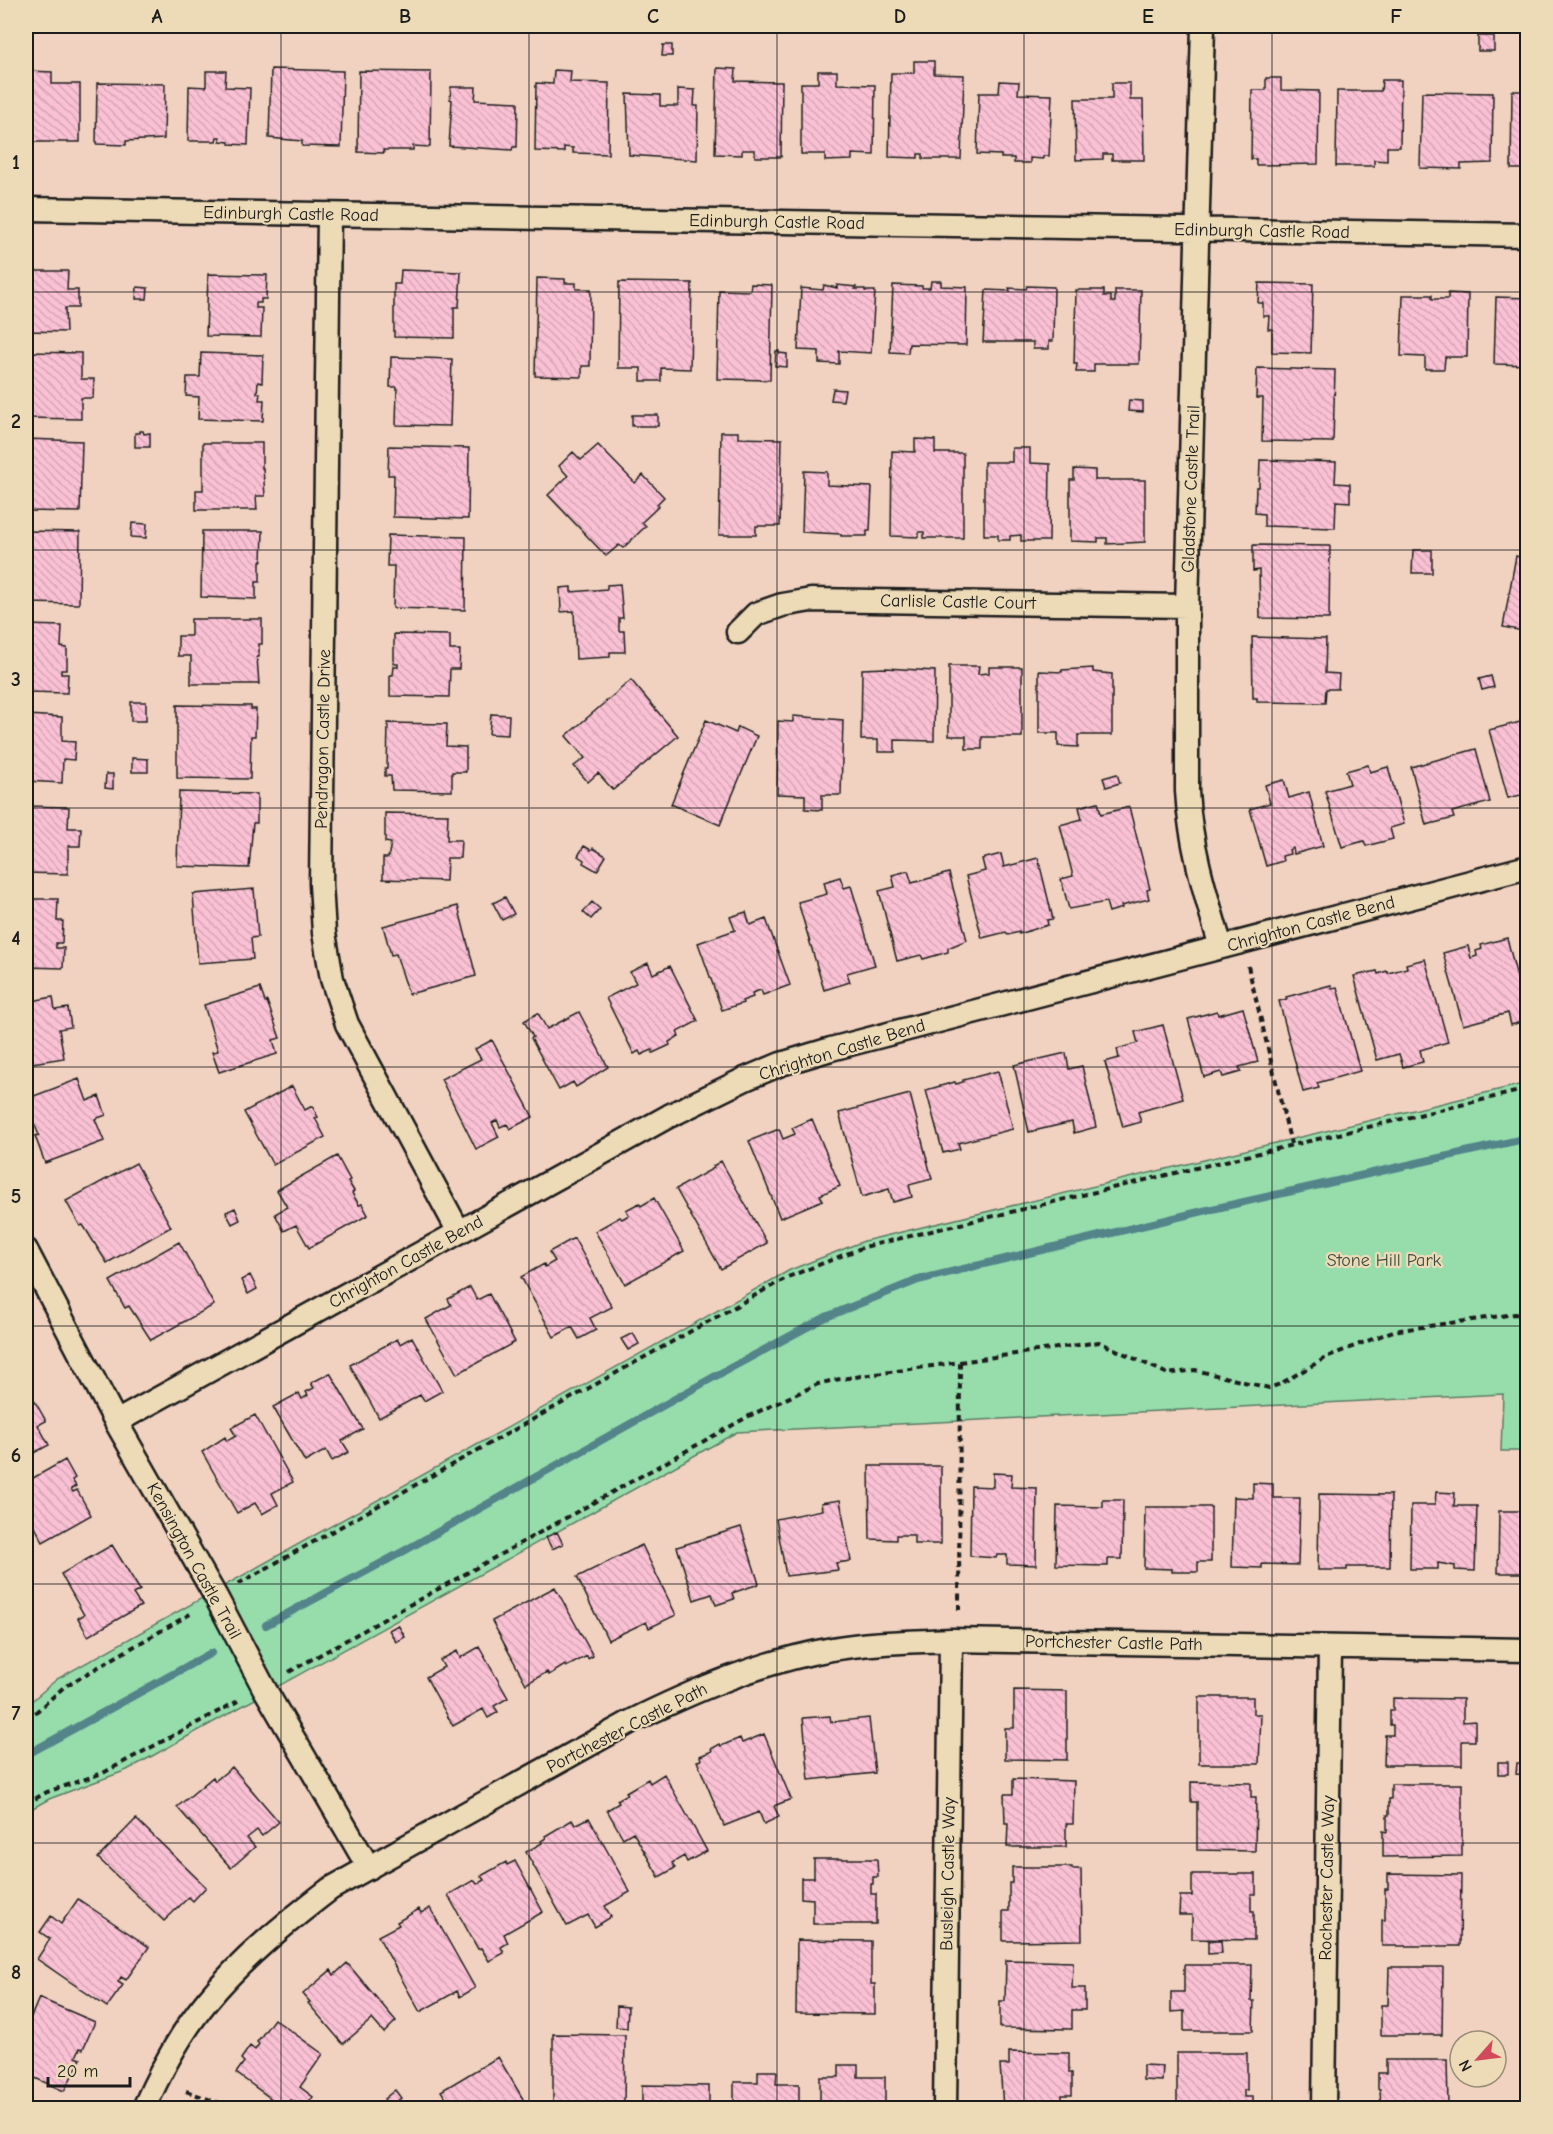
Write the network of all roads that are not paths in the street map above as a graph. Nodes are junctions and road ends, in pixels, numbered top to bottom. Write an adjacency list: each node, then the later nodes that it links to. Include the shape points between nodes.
1 (1203, 26): 4 (street, Gladstone Castle Trail)
2 (26, 210): 3 (street, Edinburgh Castle Road)
3 (329, 214): 4 (street, Edinburgh Castle Road); 10 (street, Pendragon Castle Drive, via 321,873 324,933 332,980 347,1024)
4 (1198, 230): 5 (street, Edinburgh Castle Road); 6 (street, Gladstone Castle Trail)
5 (1527, 235)
6 (1187, 606): 7 (street, Carlisle Castle Court, via 811,600 756,614); 9 (street, Gladstone Castle Trail, via 1188,818)
7 (738, 632)
8 (1527, 867): 9 (street, Chrighton Castle Bend)
9 (1221, 947): 10 (street, Chrighton Castle Bend, via 781,1064 669,1116)
10 (459, 1232): 12 (street, Chrighton Castle Bend)
11 (26, 1251): 12 (street, Kensington Castle Trail)
12 (116, 1422): 16 (street, Kensington Castle Trail)
13 (951, 1640): 14 (street, Portchester Castle Path); 16 (street, Portchester Castle Path, via 833,1649 729,1677 630,1722); 18 (street, Busleigh Castle Way)
14 (1330, 1647): 15 (street, Portchester Castle Path); 19 (street, Rochester Castle Way)
15 (1527, 1650)
16 (369, 1868): 17 (street, Portchester Castle Path, via 330,1889 292,1918 207,2001 180,2040)
17 (144, 2109)
18 (945, 2109)
19 (1324, 2109)

